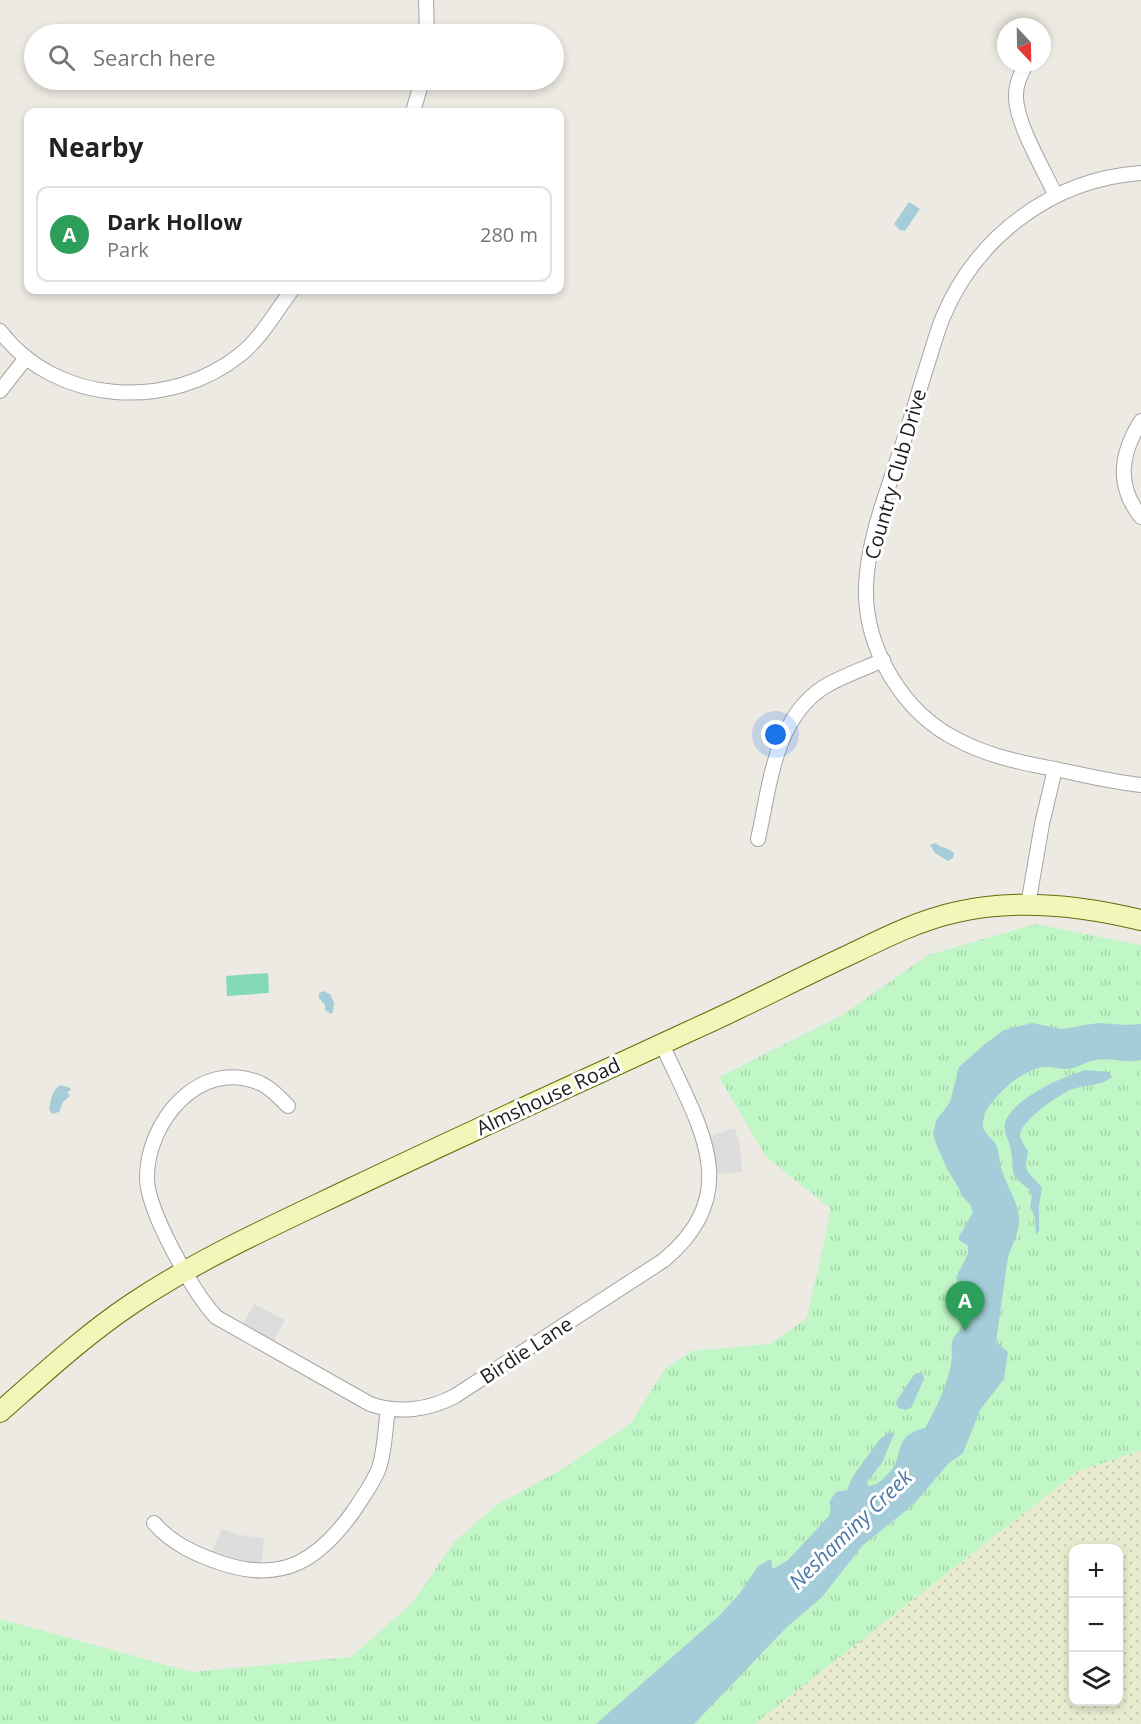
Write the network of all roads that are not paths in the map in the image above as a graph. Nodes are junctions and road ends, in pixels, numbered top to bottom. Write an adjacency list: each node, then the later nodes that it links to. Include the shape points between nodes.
1 (426, 0): 2 (street)
2 (427, 24)
3 (1023, 72): 7 (street, via 1016,86 1021,120)
4 (419, 90): 5 (street)
5 (414, 108)
6 (1141, 173): 7 (street, Country Club Drive, via 1112,177)
7 (1056, 196): 14 (street, Country Club Drive, via 1011,223 987,247 957,287 942,318 867,566 868,611)
8 (289, 294): 10 (street, via 241,354 222,368 178,387 143,393 107,392 50,374)
9 (0, 331): 10 (street)
10 (26, 358): 11 (street)
11 (0, 391)
12 (1141, 421): 13 (street, via 1126,452 1123,471 1127,495)
13 (1141, 517)
14 (883, 660): 15 (street, Country Club Drive, via 918,712 956,740 978,750); 17 (street, via 825,687 799,709 787,726)
15 (1055, 769): 16 (street, Country Club Drive); 18 (street)
16 (1141, 785)
17 (758, 838)
18 (1028, 905): 19 (main road, Almshouse Road, via 1069,907); 20 (main road, Almshouse Road, via 962,910 917,923)
19 (1141, 920)
20 (662, 1044): 22 (main road, Almshouse Road, via 339,1194); 23 (street, Birdie Lane, via 709,1159 706,1203 699,1222 685,1241 664,1260 455,1396 428,1406)
21 (288, 1106): 22 (street, Birdie Lane, via 259,1083 229,1077 188,1093 162,1123 148,1158 148,1187 160,1225)
22 (186, 1271): 23 (street, Birdie Lane, via 220,1320 363,1401); 24 (main road, Almshouse Road, via 97,1329)
23 (388, 1409): 25 (street, via 375,1478 334,1538 307,1559 276,1569 232,1566 179,1545)
24 (0, 1412)
25 (154, 1522)

